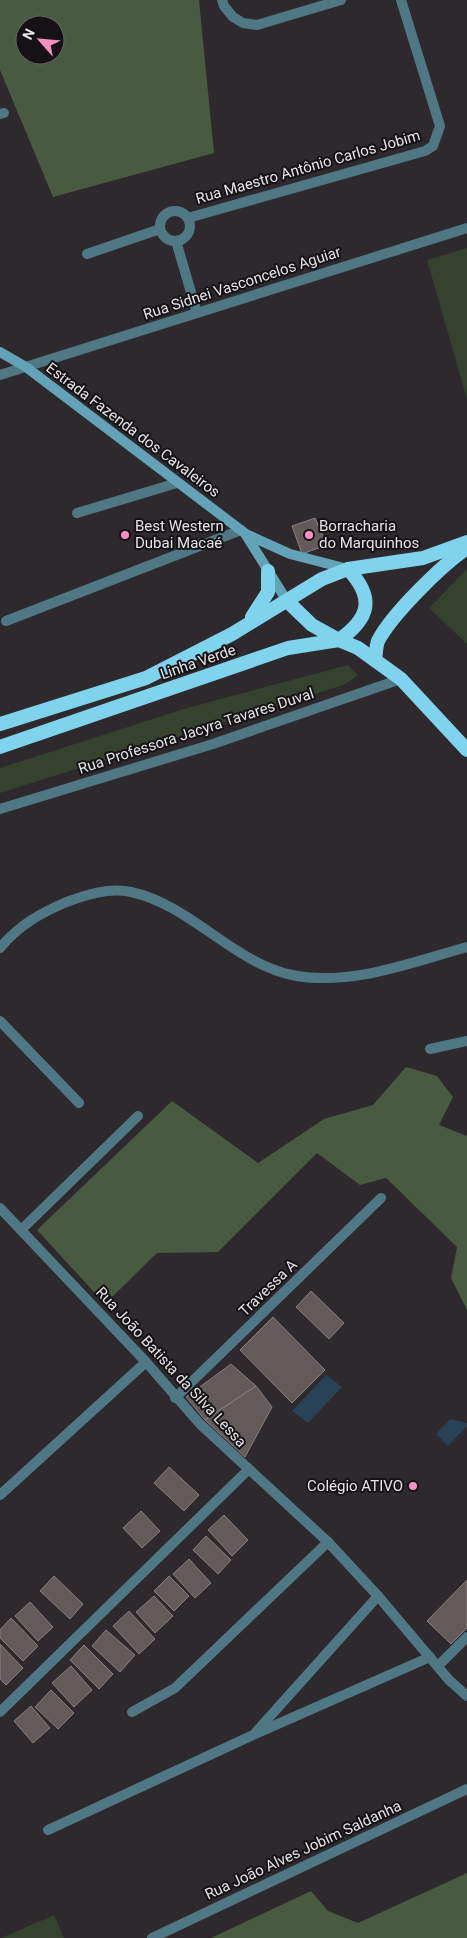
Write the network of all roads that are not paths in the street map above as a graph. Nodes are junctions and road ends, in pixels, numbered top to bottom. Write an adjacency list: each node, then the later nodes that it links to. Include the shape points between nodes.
1 (341, 0): 3 (street, via 257,26 233,17)
2 (401, 0): 4 (street, Rua Maestro Antônio Carlos Jobim, via 440,126 433,146 425,151)
3 (223, 3)
4 (188, 218): 6 (street, via 174,210 161,220); 7 (street, via 189,233)
5 (467, 228): 9 (street, Rua Sidnei Vasconcelos Aguiar)
6 (160, 229): 7 (street, via 166,238); 8 (street)
7 (176, 241): 9 (street)
8 (87, 254)
9 (197, 313): 11 (street, Rua Sidnei Vasconcelos Aguiar)
10 (0, 352): 11 (main road, Estrada Fazenda dos Cavaleiros)
11 (26, 368): 12 (street, Rua Sidnei Vasconcelos Aguiar); 13 (main road, Estrada Fazenda dos Cavaleiros)
12 (0, 376)
13 (178, 483): 14 (street); 15 (main road, Estrada Fazenda dos Cavaleiros)
14 (77, 513)
15 (243, 532): 18 (main road, Estrada Fazenda dos Cavaleiros, via 290,554); 19 (main road, Estrada Fazenda dos Cavaleiros); 21 (street)
16 (467, 542): 18 (highway, Linha Verde, via 424,558)
17 (467, 548): 24 (highway, via 441,569 387,628 377,643)
18 (348, 569): 20 (highway, Linha Verde, via 322,579); 23 (highway, via 364,589 366,602 356,628)
19 (268, 571): 20 (main road, Estrada Fazenda dos Cavaleiros); 22 (highway, via 265,600 253,617)
20 (287, 601): 22 (highway, Linha Verde); 23 (highway, via 312,625)
21 (6, 621)
22 (232, 634): 26 (highway, Linha Verde, via 146,678)
23 (339, 640): 24 (highway); 27 (highway, Linha Verde, via 288,648)
24 (375, 660): 25 (highway)
25 (401, 679): 28 (highway); 29 (street, Rua Professora Jacyra Tavares Duval, via 214,744)
26 (0, 724)
27 (0, 746)
28 (467, 750)
29 (0, 809)
30 (467, 947): 31 (street, via 364,975 294,976 270,969 247,957 187,917 152,899 130,892 105,891 38,914)
31 (0, 948)
32 (0, 1021): 35 (street)
33 (467, 1041): 34 (street)
34 (430, 1049)
35 (79, 1102)
36 (138, 1116): 39 (street)
37 (381, 1198): 41 (street, Travessa A)
38 (0, 1208): 39 (street, Rua João Batista da Silva Lessa)
39 (21, 1230): 40 (street, Rua João Batista da Silva Lessa)
40 (146, 1362): 41 (street, Rua João Batista da Silva Lessa); 43 (street)
41 (175, 1398): 42 (street, Rua João Batista da Silva Lessa)
42 (248, 1470): 44 (street, Rua João Batista da Silva Lessa); 50 (street)
43 (0, 1495)
44 (328, 1542): 45 (street, Rua João Batista da Silva Lessa); 51 (street, via 175,1688)
45 (378, 1596): 47 (street, Rua João Batista da Silva Lessa); 52 (street)
46 (467, 1637): 48 (street)
47 (430, 1657): 48 (street, Rua João Batista da Silva Lessa); 52 (street)
48 (438, 1666): 49 (street, Rua João Batista da Silva Lessa)
49 (467, 1696)
50 (0, 1712)
51 (132, 1712)
52 (253, 1735): 54 (street)
53 (467, 1789): 55 (street, Rua João Alves Jobim Saldanha)
54 (48, 1830)
55 (152, 1938)

